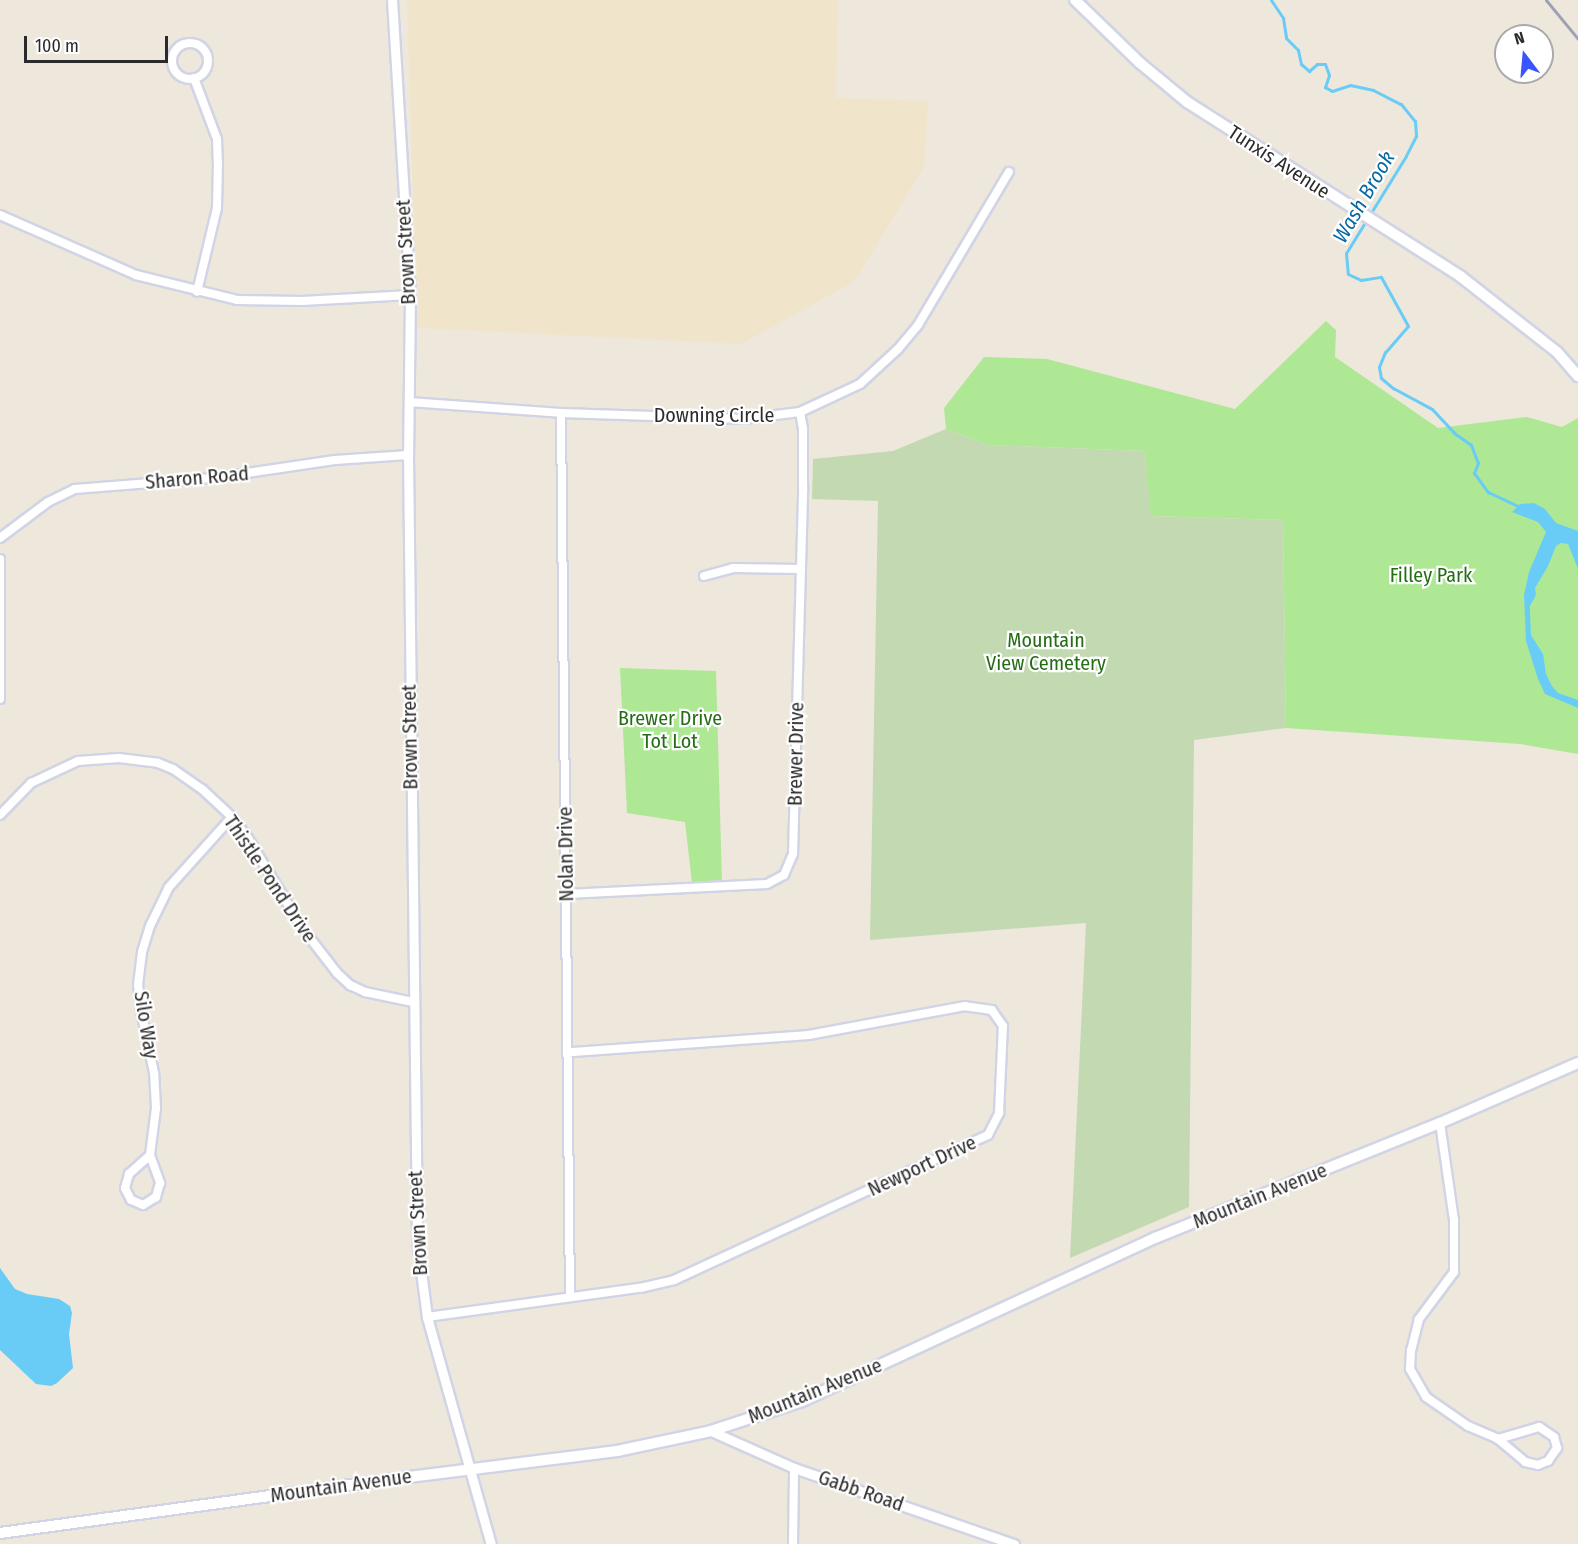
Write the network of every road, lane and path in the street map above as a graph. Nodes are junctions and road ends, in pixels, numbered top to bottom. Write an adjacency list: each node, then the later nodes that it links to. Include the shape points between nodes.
1 (392, 0): 7 (street, Brown Street)
2 (1075, 0): 8 (main road, Tunxis Avenue, via 1187,102 1468,282 1557,352)
3 (194, 78): 3 (street, via 180,76 172,65 174,51 186,43 201,47 207,56 204,72); 6 (street, via 217,139 218,163 217,208)
4 (1009, 172): 10 (street, Downing Circle, via 918,325 898,349 860,384)
5 (0, 215): 6 (street, via 136,275)
6 (197, 292): 7 (street, via 271,302)
7 (410, 295): 9 (street, Brown Street)
8 (1578, 376)
9 (409, 402): 11 (street, Downing Circle); 12 (street, Brown Street)
10 (800, 412): 11 (street, Downing Circle, via 744,419); 15 (street, Brewer Drive)
11 (561, 413): 20 (street, Nolan Drive)
12 (408, 455): 13 (street, Sharon Road, via 335,460 213,478 75,489 48,502); 21 (street, Brown Street)
13 (0, 538)
14 (0, 559): 17 (street)
15 (801, 569): 16 (street, via 733,568); 20 (street, Brewer Drive, via 793,854 784,875 767,884)
16 (704, 576)
17 (0, 699)
18 (0, 815): 19 (street, Thistle Pond Drive, via 31,783 78,761 101,757 139,760 172,769 202,789)
19 (232, 817): 21 (street, Thistle Pond Drive, via 303,929 337,973 365,992); 25 (street, Silo Way, via 169,887 142,952 138,985 154,1073 156,1108)
20 (567, 894): 22 (street, Nolan Drive)
21 (413, 1002): 27 (street, Brown Street, via 417,1241)
22 (570, 1052): 26 (street, Nolan Drive); 26 (street, Newport Drive, via 809,1035 965,1006 992,1010 1003,1026 999,1113 988,1135 674,1280)
23 (1578, 1063): 24 (main road, Mountain Avenue)
24 (1440, 1123): 28 (main road, Mountain Avenue, via 1155,1238 802,1401); 29 (street, via 1454,1220 1454,1272 1419,1319 1410,1369 1426,1397 1468,1426)
25 (150, 1155): 25 (street, Silo Way, via 129,1174 126,1182 127,1196 143,1205 156,1197 160,1184)
26 (570, 1296): 27 (street, Newport Drive)
27 (427, 1317): 30 (street, Brown Street)
28 (711, 1431): 30 (main road, Mountain Avenue, via 617,1451); 31 (street, Gabb Road)
29 (1498, 1440): 29 (street, via 1525,1462 1538,1465 1548,1461 1557,1448 1554,1437 1539,1427)
30 (471, 1468): 32 (main road, Mountain Avenue); 33 (street, Brown Street)
31 (794, 1468): 34 (street); 35 (street, Gabb Road)
32 (0, 1533)
33 (491, 1544)
34 (793, 1544)
35 (1014, 1544)

